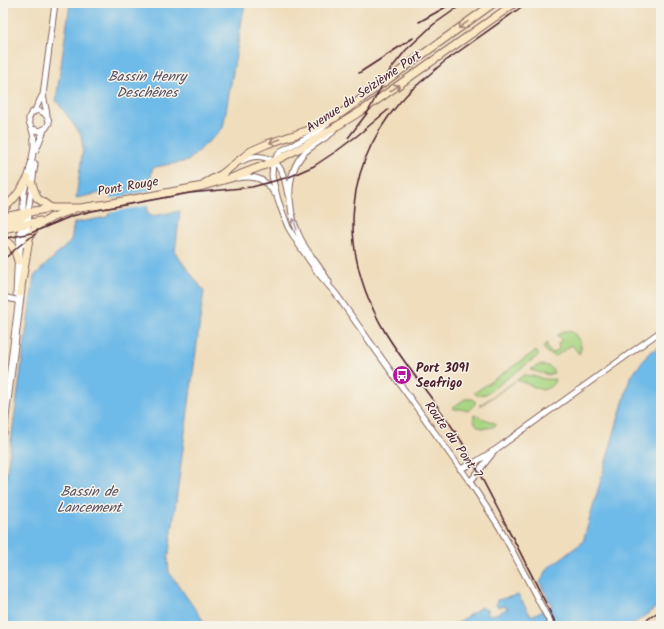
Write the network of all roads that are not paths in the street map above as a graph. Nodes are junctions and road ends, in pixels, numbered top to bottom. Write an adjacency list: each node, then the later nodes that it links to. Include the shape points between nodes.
1 (55, 3): 4 (street)
2 (494, 3): 8 (main road, Avenue du Seizième Port, one-way to 8)
3 (515, 3): 5 (main road, Avenue du Seizième Port, one-way to 3)
4 (43, 95): 6 (street); 7 (street)
5 (363, 110): 11 (main road, Avenue du Seizième Port); 18 (street, via 306,152 299,161 291,179)
6 (34, 112): 7 (street, via 41,111); 9 (street, via 29,119)
7 (47, 114): 10 (street, via 49,123)
8 (336, 117): 11 (street, via 319,131 281,151); 12 (main road, Avenue du Seizième Port, one-way to 12, via 312,129 255,149)
9 (32, 129): 10 (street); 13 (street, via 34,148)
10 (44, 130): 13 (street, via 36,149)
11 (273, 162): 12 (street, via 267,158 254,156); 14 (main road, Avenue du Seizième Port); 17 (street, via 272,176); 18 (street, via 284,175)
12 (233, 166): 15 (main road, Avenue du Seizième Port, via 215,178)
13 (30, 181): 19 (main road, via 37,198); 21 (main road); 24 (street)
14 (211, 184): 15 (main road, Avenue du Seizième Port); 17 (street, via 242,177 257,178 267,183)
15 (193, 187): 16 (main road, Avenue du Seizième Port)
16 (180, 190): 20 (main road, Pont Rouge)
17 (278, 200): 29 (street, via 288,227 297,242)
18 (291, 205): 29 (street, one-way to 18, via 298,235)
19 (51, 208): 20 (main road); 24 (main road)
20 (80, 208): 23 (main road)
21 (3, 209)
22 (3, 217): 24 (main road, via 12,215)
23 (53, 217): 24 (main road, via 35,222); 31 (main road, via 36,226 31,233)
24 (24, 218): 25 (main road); 26 (main road); 28 (street); 31 (street, via 26,240)
25 (3, 223)
26 (3, 229)
27 (3, 238): 28 (main road, via 15,249)
28 (18, 261): 31 (street)
29 (336, 294): 35 (street, Route du Pont 7)
30 (3, 297): 31 (street)
31 (19, 298): 33 (street)
32 (661, 331): 34 (street)
33 (3, 433)
34 (495, 450): 35 (street); 36 (street)
35 (460, 469): 36 (street, Route du Pont 7)
36 (470, 482): 37 (street, Route du Pont 7, via 500,528)
37 (552, 626)

